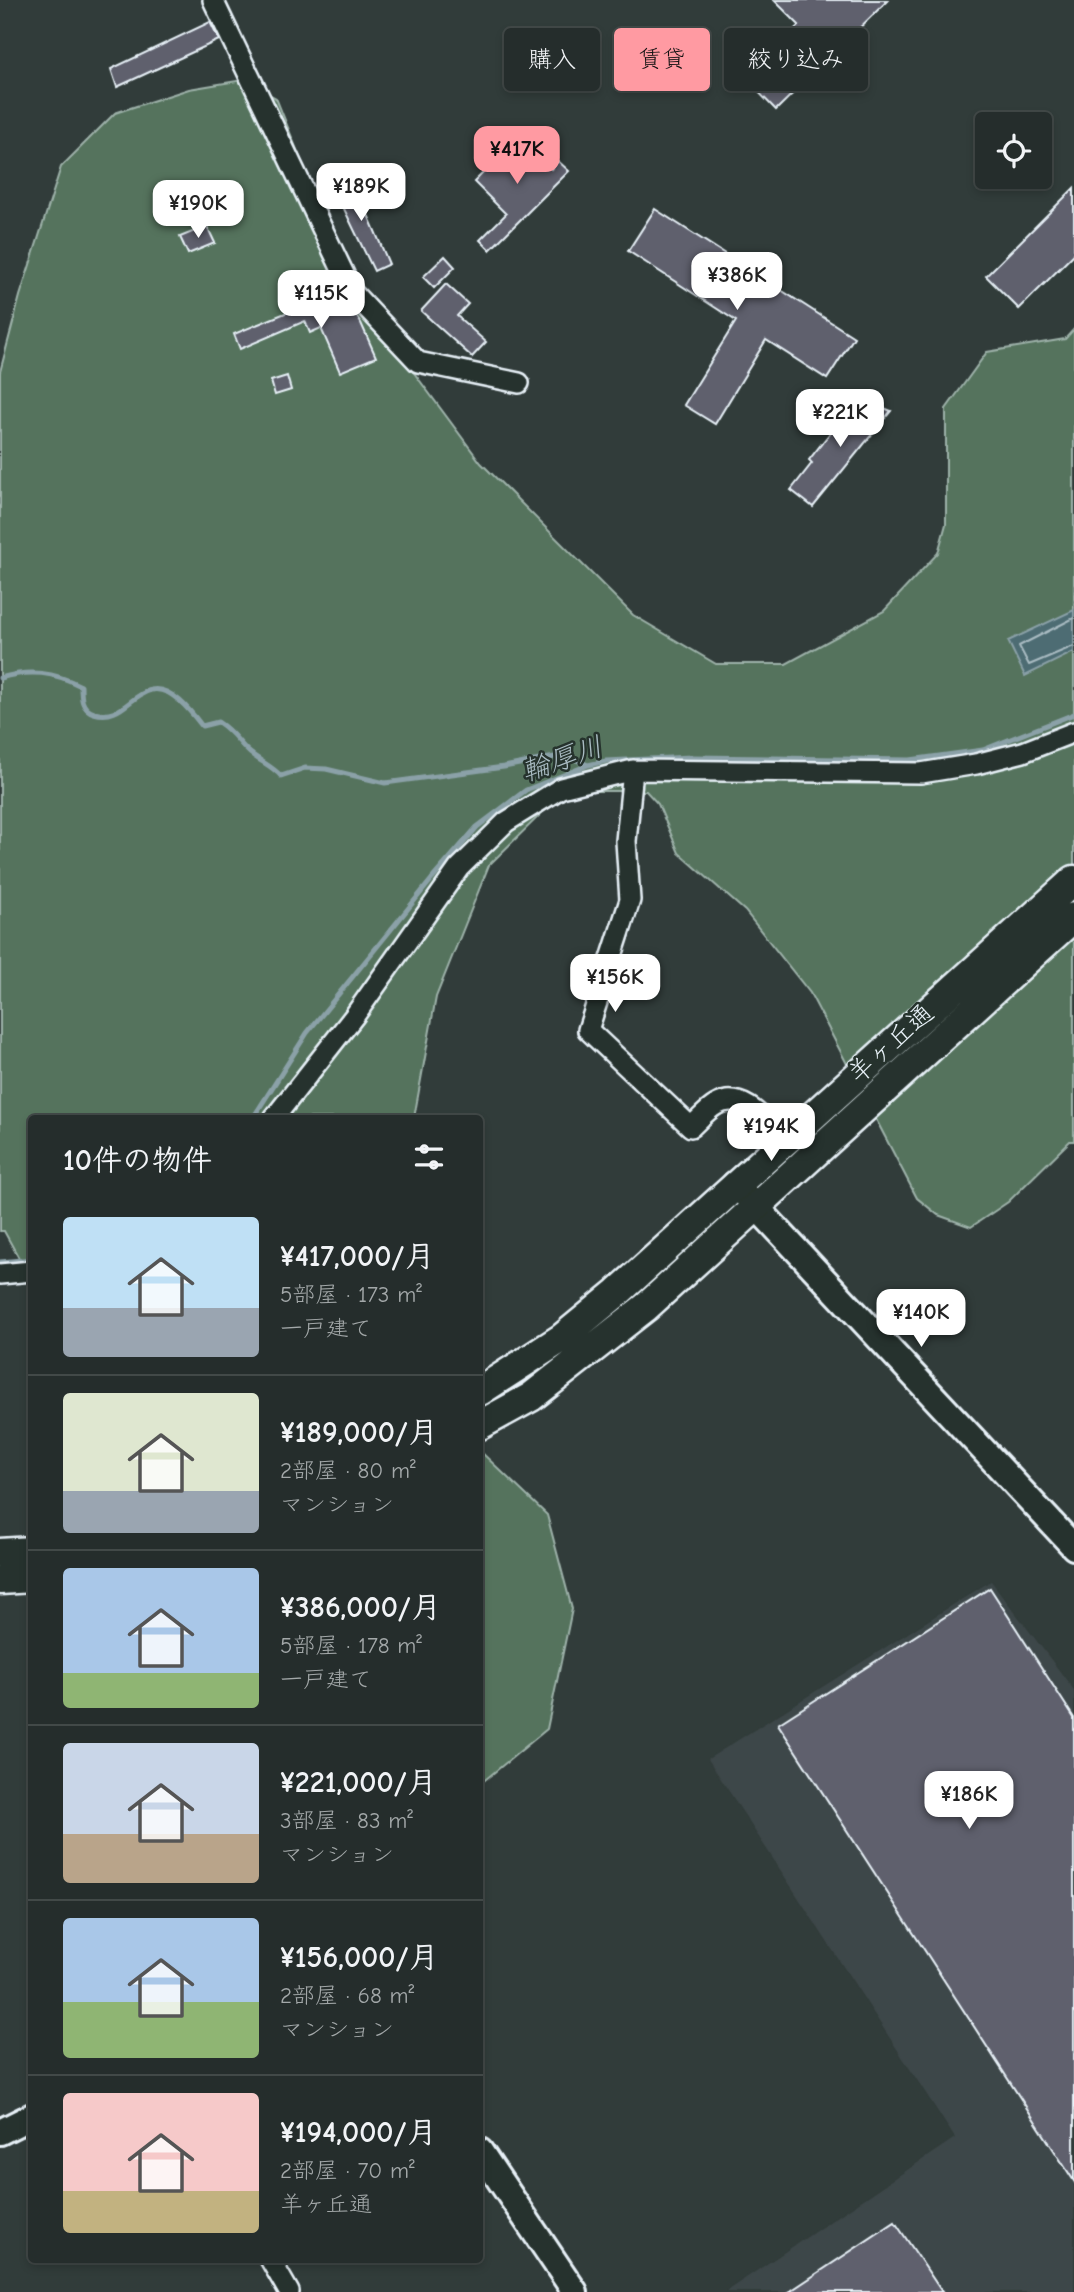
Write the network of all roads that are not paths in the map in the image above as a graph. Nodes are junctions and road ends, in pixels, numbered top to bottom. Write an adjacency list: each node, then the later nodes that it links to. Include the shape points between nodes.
1 (213, 0): 2 (street, via 353,293 418,362)
2 (519, 383)
3 (1074, 732): 4 (street, via 1000,758 922,773)
4 (633, 770): 7 (street, via 561,788 506,822 459,868 355,1015); 8 (street, via 626,841 630,900 588,1030 691,1127 715,1105 739,1102 752,1107)
5 (1074, 880): 8 (main road, 羊ヶ丘通)
6 (1074, 918): 10 (main road, 羊ヶ丘通)
7 (276, 1115)
8 (784, 1140): 9 (main road, 羊ヶ丘通)
9 (735, 1184): 10 (street); 13 (main road, 羊ヶ丘通, via 571,1331)
10 (758, 1208): 14 (main road, 羊ヶ丘通, via 646,1307 531,1396); 15 (street)
11 (28, 1271): 12 (street)
12 (0, 1274)
13 (483, 1389)
14 (483, 1423)
15 (1074, 1547)
16 (28, 1551): 17 (main road)
17 (0, 1553)
18 (28, 1577): 19 (main road)
19 (0, 1580)
20 (28, 2118): 21 (street)
21 (0, 2132)
22 (483, 2155): 25 (street)
23 (272, 2263): 24 (street)
24 (289, 2292)
25 (575, 2292)

